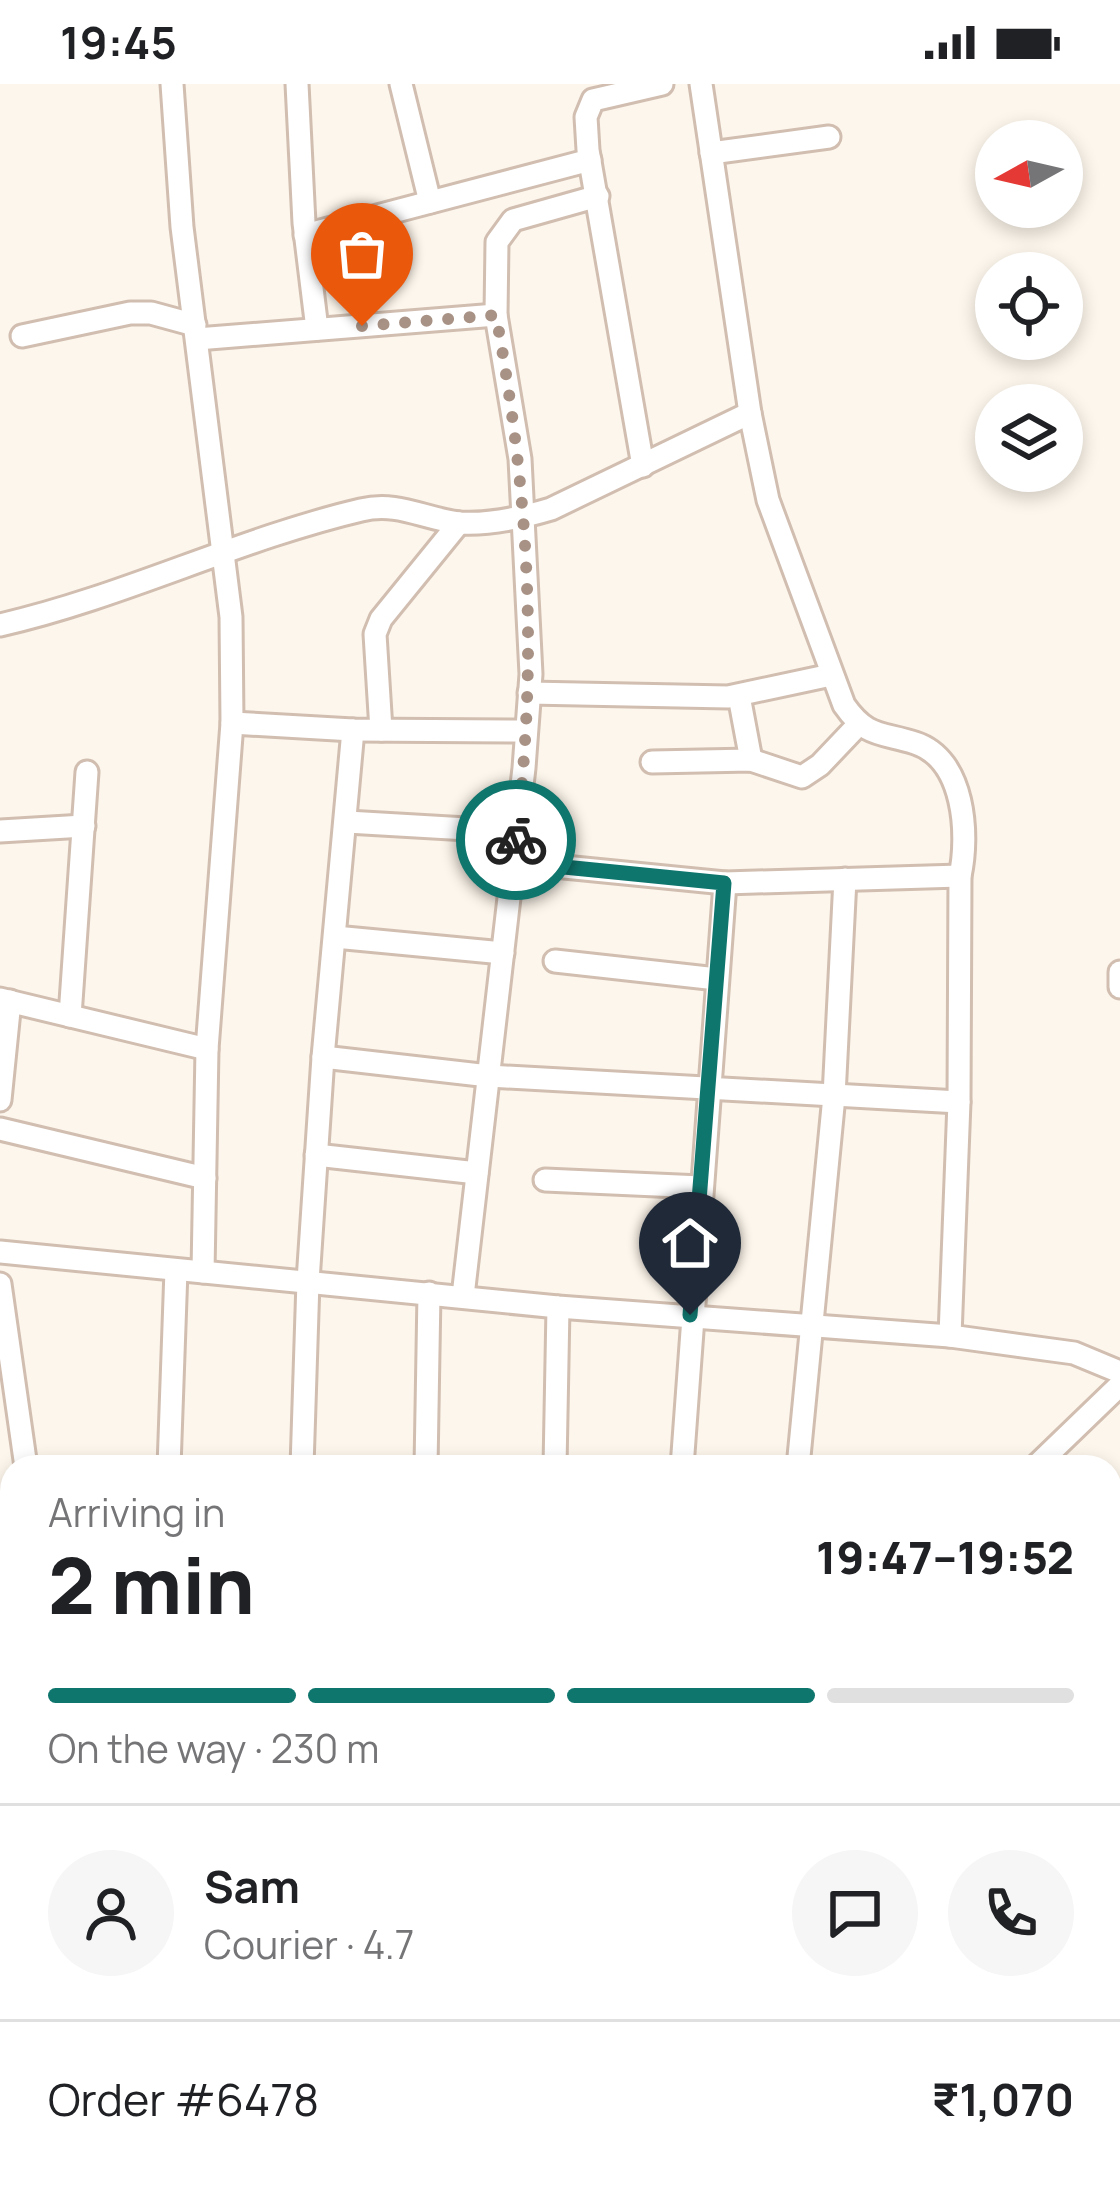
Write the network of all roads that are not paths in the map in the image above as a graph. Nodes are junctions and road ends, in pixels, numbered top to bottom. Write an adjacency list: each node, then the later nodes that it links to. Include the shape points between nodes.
1 (172, 84): 14 (street)
2 (297, 84): 11 (street)
3 (400, 84): 10 (street)
4 (662, 84): 8 (street, via 593,100 586,117)
5 (701, 84): 7 (street)
6 (829, 137): 7 (street)
7 (711, 153): 16 (street)
8 (590, 160): 9 (street); 10 (street)
9 (598, 196): 12 (street, via 513,220 497,242); 17 (street)
10 (430, 202): 11 (street)
11 (305, 235): 13 (street)
12 (496, 315): 13 (street); 18 (street)
13 (316, 329): 14 (street)
14 (196, 332): 15 (street, via 151,313); 20 (street)
15 (22, 336)
16 (750, 413): 17 (street); 22 (street, via 768,500)
17 (643, 466): 18 (street)
18 (525, 516): 19 (street); 23 (street)
19 (460, 523): 20 (street, via 404,507 372,508); 28 (street, via 380,619)
20 (224, 551): 21 (street); 25 (street)
21 (0, 625)
22 (831, 675): 24 (street); 26 (street)
23 (529, 693): 24 (street); 29 (street)
24 (739, 696): 30 (street)
25 (232, 723): 27 (street); 49 (street)
26 (857, 725): 30 (street, via 802,776); 38 (street, via 916,743 944,768 963,809)
27 (353, 730): 28 (street); 33 (street)
28 (381, 730): 29 (street)
29 (526, 731): 36 (street)
30 (752, 760): 31 (street)
31 (652, 762)
32 (87, 772): 34 (street)
33 (347, 822): 36 (street); 41 (street)
34 (84, 826): 35 (street); 48 (street)
35 (0, 831)
36 (517, 832): 37 (street)
37 (514, 862): 40 (street); 42 (street)
38 (960, 876): 39 (street); 55 (street)
39 (845, 879): 40 (street); 53 (street)
40 (724, 883): 45 (street)
41 (335, 938): 42 (street); 50 (street)
42 (503, 953): 51 (street)
43 (555, 962): 45 (street)
44 (1120, 972): 46 (street)
45 (717, 979): 52 (street)
46 (1120, 987)
47 (5, 1000): 48 (street); 54 (street)
48 (70, 1016): 49 (street)
49 (207, 1049): 59 (street)
50 (323, 1057): 51 (street); 57 (street)
51 (489, 1076): 52 (street); 58 (street)
52 (709, 1088): 53 (street); 61 (street)
53 (834, 1096): 55 (street); 71 (street)
54 (0, 1100)
55 (959, 1102): 72 (street)
56 (0, 1129): 59 (street)
57 (316, 1155): 58 (street); 65 (street)
58 (477, 1173): 68 (street)
59 (205, 1178): 64 (street)
60 (545, 1180): 61 (street)
61 (701, 1186): 70 (street)
62 (0, 1252): 63 (street)
63 (176, 1270): 64 (street); 78 (street)
64 (203, 1272): 65 (street)
65 (308, 1281): 67 (street); 79 (street)
66 (0, 1284): 75 (street)
67 (429, 1293): 68 (street); 80 (street)
68 (463, 1296): 69 (street)
69 (558, 1307): 70 (street); 81 (street)
70 (690, 1315): 71 (street); 82 (street)
71 (812, 1325): 72 (street); 83 (street)
72 (950, 1336): 73 (street, via 1074,1353)
73 (1120, 1372)
74 (1120, 1384): 84 (street)
75 (23, 1443): 76 (street); 77 (street)
76 (0, 1449)
77 (24, 1455)
78 (169, 1455)
79 (302, 1455)
80 (426, 1455)
81 (554, 1455)
82 (683, 1455)
83 (799, 1455)
84 (1047, 1455)

